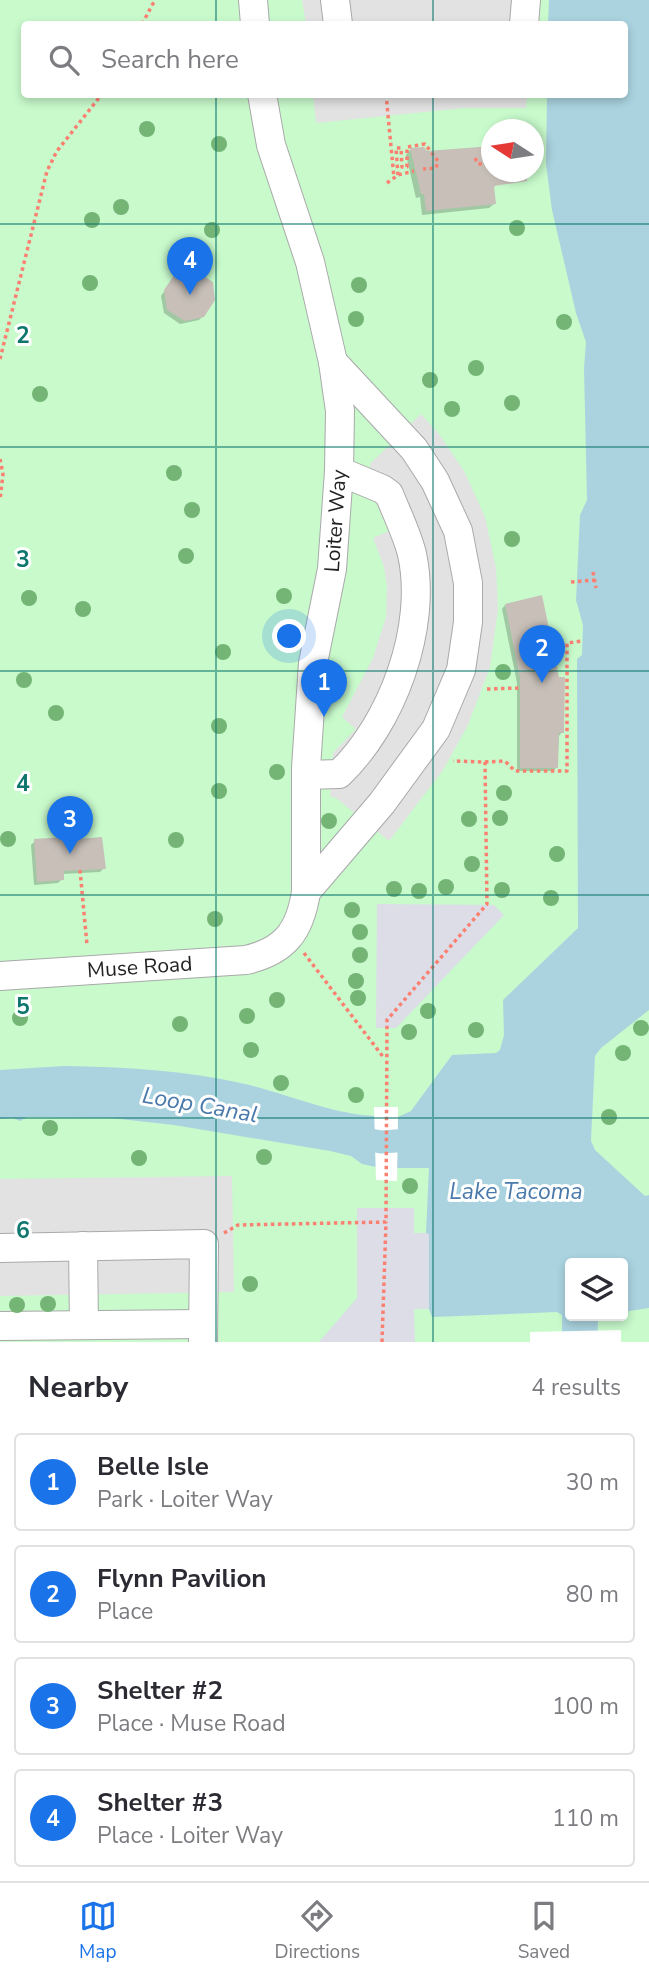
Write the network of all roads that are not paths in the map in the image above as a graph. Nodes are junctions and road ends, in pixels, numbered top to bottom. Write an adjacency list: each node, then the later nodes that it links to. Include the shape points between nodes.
1 (253, 0): 4 (street)
2 (335, 0): 5 (street)
3 (526, 0): 6 (street)
4 (255, 21)
5 (338, 21)
6 (524, 21)
7 (263, 98): 8 (street, Loiter Way, via 271,145 310,262)
8 (333, 362): 9 (street, Loiter Way, via 340,411); 11 (street, via 414,449 435,481 458,531 468,583 468,622 461,670 436,729 382,803)
9 (339, 471): 10 (street, Loiter Way, via 332,569 313,663); 10 (street, via 389,495 412,554 416,592 410,640 393,697 357,757 339,774)
10 (306, 775): 11 (street, Loiter Way)
11 (306, 892): 12 (street, Loiter Way)
12 (288, 949): 13 (street, Muse Road, via 246,960)
13 (0, 976)
14 (83, 1246): 15 (street); 16 (street); 18 (street, via 204,1244)
15 (0, 1248)
16 (84, 1325): 17 (street); 18 (street)
17 (0, 1326)
18 (203, 1333)

